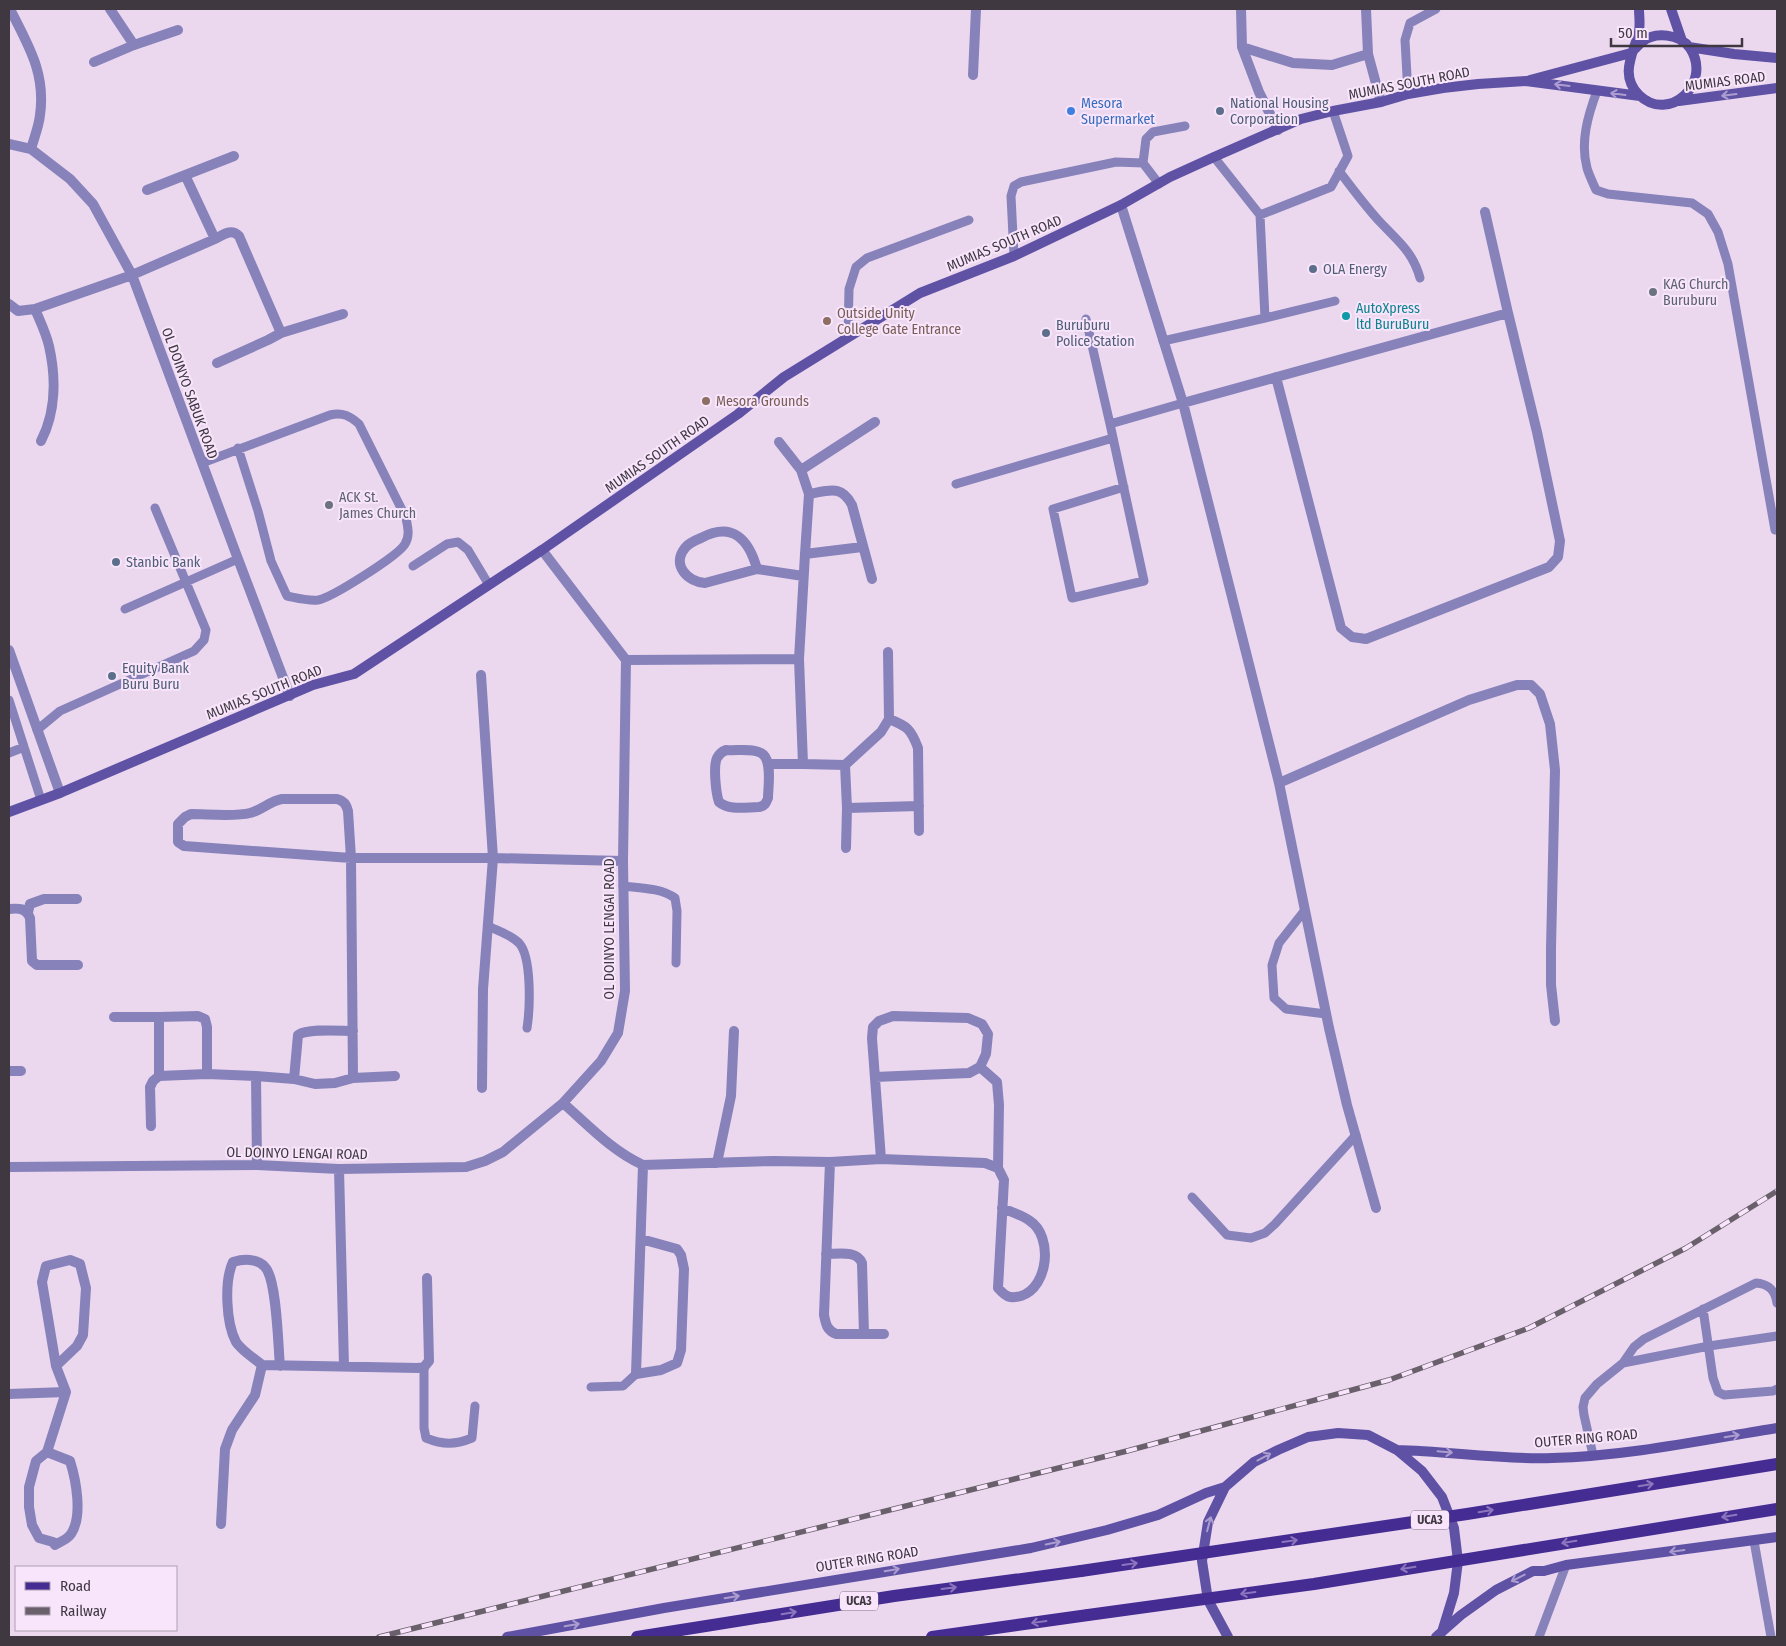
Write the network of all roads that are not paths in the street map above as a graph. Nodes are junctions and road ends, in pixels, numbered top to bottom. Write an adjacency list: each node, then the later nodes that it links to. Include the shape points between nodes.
1 (10, 9): 29 (street, via 40,76 40,116)
2 (110, 9): 11 (street)
3 (976, 9): 17 (street)
4 (1241, 9): 12 (street)
5 (1366, 9): 14 (street)
6 (1436, 9): 21 (lane, via 1410,23 1405,40)
7 (1639, 9): 13 (main road, via 1639,34)
8 (1671, 9): 10 (main road)
9 (178, 30): 11 (street)
10 (1685, 44): 13 (main road, via 1668,35 1652,36); 15 (main road, MUMIAS ROAD, via 1734,54); 24 (main road, via 1694,56 1696,78 1692,88)
11 (134, 45): 16 (street)
12 (1242, 47): 14 (street, via 1293,64 1332,65); 27 (street)
13 (1631, 53): 18 (main road, MUMIAS SOUTH ROAD); 22 (main road, via 1628,76)
14 (1368, 54): 23 (street)
15 (1777, 58)
16 (94, 62)
17 (973, 76)
18 (1526, 81): 20 (main road, MUMIAS SOUTH ROAD, one-way to 18); 21 (main road, MUMIAS SOUTH ROAD)
19 (1777, 88): 24 (main road, MUMIAS ROAD, one-way to 24)
20 (1597, 91): 22 (main road, MUMIAS SOUTH ROAD, one-way to 20); 70 (lane, via 1584,136 1586,167 1596,190 1692,203 1708,214 1718,232 1728,264)
21 (1408, 94): 23 (main road, MUMIAS SOUTH ROAD)
22 (1640, 96): 24 (main road, via 1651,103)
23 (1381, 102): 25 (main road, MUMIAS SOUTH ROAD)
24 (1676, 102)
25 (1333, 111): 27 (main road, MUMIAS SOUTH ROAD, via 1301,119); 33 (lane, via 1348,156)
26 (1185, 126): 32 (lane, via 1153,132 1146,139)
27 (1278, 130): 31 (main road, MUMIAS SOUTH ROAD)
28 (9, 144): 29 (street, OL DOINYO SABUK ROAD)
29 (31, 149): 43 (street, OL DOINYO SABUK ROAD, via 70,179 93,204)
30 (234, 156): 34 (street)
31 (1214, 158): 35 (main road, MUMIAS SOUTH ROAD); 39 (lane)
32 (1143, 163): 35 (lane); 42 (lane, via 1116,162 1014,186 1011,196)
33 (1339, 172): 39 (lane, via 1331,187); 44 (lane, via 1381,223 1397,237 1416,264)
34 (185, 175): 36 (street); 41 (street)
35 (1159, 184): 37 (main road, MUMIAS SOUTH ROAD)
36 (147, 190)
37 (1121, 205): 42 (main road, MUMIAS SOUTH ROAD); 54 (street)
38 (1485, 212): 48 (street)
39 (1260, 215): 50 (lane)
40 (969, 220): 53 (lane, via 868,258 856,267 849,289)
41 (215, 239): 43 (street); 52 (street, via 231,232 238,236)
42 (1014, 256): 53 (main road, MUMIAS SOUTH ROAD, via 920,293)
43 (132, 275): 47 (street); 64 (street, OL DOINYO SABUK ROAD)
44 (1420, 278)
45 (1335, 301): 50 (lane)
46 (9, 304): 47 (street, via 18,311)
47 (35, 309): 61 (street, via 49,345 53,374 51,415)
48 (1508, 313): 56 (street); 56 (street, via 1560,541 1558,556 1549,567 1366,639 1352,637 1341,628)
49 (343, 314): 52 (street)
50 (1265, 318): 54 (lane)
51 (1086, 319): 59 (lane)
52 (281, 333): 55 (street)
53 (848, 337): 72 (main road, MUMIAS SOUTH ROAD, via 784,377 738,414)
54 (1163, 341): 57 (street)
55 (217, 363)
56 (1276, 377): 57 (street)
57 (1182, 403): 59 (lane); 96 (street)
58 (875, 422): 65 (street)
59 (1110, 424): 60 (lane)
60 (1113, 438): 66 (lane); 67 (lane)
61 (41, 441)
62 (779, 442): 65 (street)
63 (238, 448): 63 (lane, via 270,561 287,596 319,600 381,565 405,544 408,533 406,518 359,424 349,415 330,415); 64 (lane)
64 (202, 463): 74 (street, OL DOINYO SABUK ROAD)
65 (801, 470): 68 (street)
66 (956, 484)
67 (1124, 487): 67 (lane, via 1144,580 1072,598 1052,509)
68 (809, 494): 71 (street, via 833,490 847,496); 73 (street)
69 (155, 508): 79 (lane)
70 (1774, 530)
71 (862, 547): 73 (street); 78 (street)
72 (542, 550): 80 (main road, MUMIAS SOUTH ROAD); 85 (street)
73 (805, 554): 77 (street)
74 (238, 560): 79 (lane); 87 (street, OL DOINYO SABUK ROAD)
75 (413, 566): 80 (lane, via 447,544 458,542 468,550)
76 (757, 569): 76 (street, via 697,583 684,573 680,556 685,548 708,534 731,532 744,540); 77 (street)
77 (803, 576): 84 (street)
78 (872, 579)
79 (185, 582): 81 (lane); 90 (lane, via 206,630 204,640 194,651 60,710)
80 (489, 585): 87 (main road, MUMIAS SOUTH ROAD, via 354,674 313,685)
81 (125, 609)
82 (9, 650): 90 (street)
83 (888, 652): 89 (street)
84 (798, 659): 85 (street); 94 (street)
85 (626, 660): 106 (street, OL DOINYO LENGAI ROAD)
86 (481, 675): 105 (street)
87 (290, 696): 97 (main road, MUMIAS SOUTH ROAD)
88 (9, 700): 91 (lane)
89 (889, 719): 95 (street, via 881,732); 99 (street, via 905,726 914,735 918,748)
90 (37, 730): 97 (street)
91 (24, 746): 92 (lane); 98 (lane)
92 (9, 753)
93 (769, 764): 93 (street, via 768,798 763,806 729,807 719,802 716,759 721,752 762,753); 94 (street)
94 (804, 764): 95 (street)
95 (845, 765): 100 (street)
96 (1279, 784): 110 (street); 118 (street, via 1469,700 1517,685 1531,685 1540,694 1550,724 1556,770 1551,948)
97 (60, 792): 98 (main road, MUMIAS SOUTH ROAD)
98 (41, 800): 101 (main road, MUMIAS SOUTH ROAD)
99 (919, 806): 100 (street); 102 (street)
100 (847, 808): 103 (street)
101 (9, 812)
102 (919, 831)
103 (846, 848)
104 (350, 858): 104 (street, via 184,846 178,842 178,824 191,814 248,814 275,800 337,799 342,800 348,811); 105 (street); 120 (street)
105 (493, 858): 106 (street); 112 (street)
106 (623, 861): 107 (street, OL DOINYO LENGAI ROAD)
107 (623, 886): 113 (lane, via 668,893 675,898); 133 (street, OL DOINYO LENGAI ROAD, via 625,991 618,1034 601,1061)
108 (76, 898): 111 (street, via 37,900 30,904)
109 (9, 909): 111 (street)
110 (1305, 910): 115 (street); 115 (lane, via 1278,943 1272,965 1274,998 1286,1009)
111 (28, 912): 114 (street, via 32,961 37,965)
112 (488, 926): 119 (lane, via 513,938 525,955 530,1007); 132 (street)
113 (676, 963)
114 (78, 965)
115 (1326, 1014): 135 (street)
116 (159, 1016): 117 (street); 125 (street, via 205,1018); 126 (street)
117 (114, 1017)
118 (1555, 1021)
119 (527, 1028)
120 (353, 1031): 130 (street); 131 (street, via 302,1032 298,1035)
121 (734, 1032): 138 (street, via 731,1096)
122 (980, 1067): 129 (street, via 969,1073); 129 (street, via 986,1054 988,1034 982,1024 968,1018 893,1016 873,1027); 142 (street, via 997,1082)
123 (9, 1071): 124 (street)
124 (21, 1071)
125 (207, 1074): 126 (street); 127 (street)
126 (159, 1076): 134 (street, via 150,1087)
127 (256, 1076): 131 (street); 139 (street)
128 (395, 1076): 130 (street)
129 (875, 1077): 136 (street)
130 (353, 1078): 131 (street, via 325,1084)
131 (294, 1079)
132 (482, 1088)
133 (563, 1103): 140 (street, via 613,1146); 143 (street, OL DOINYO LENGAI ROAD, via 503,1152 466,1167)
134 (151, 1126)
135 (1356, 1134): 144 (lane, via 1275,1224 1252,1238 1227,1235); 146 (street)
136 (881, 1159): 137 (street); 142 (street, via 978,1162)
137 (830, 1162): 138 (street); 148 (street)
138 (717, 1163): 140 (street)
139 (257, 1165): 141 (street, OL DOINYO LENGAI ROAD); 143 (street, OL DOINYO LENGAI ROAD)
140 (643, 1165): 147 (street)
141 (9, 1167)
142 (998, 1168): 145 (street, via 1004,1180)
143 (339, 1169): 160 (street)
144 (1192, 1197)
145 (1002, 1208): 145 (street, via 998,1288 1012,1298 1028,1294 1038,1284 1044,1269 1043,1236 1032,1222)
146 (1376, 1208)
147 (641, 1239): 162 (street); 162 (street, via 677,1249 684,1269 681,1350 677,1363 661,1370)
148 (826, 1254): 152 (street, via 848,1253 862,1263); 152 (street, via 824,1316 829,1331)
149 (427, 1278): 161 (street, via 428,1361)
150 (1777, 1303): 151 (lane, via 1772,1288 1756,1283)
151 (1703, 1309): 155 (lane); 156 (lane, via 1644,1340 1634,1347)
152 (864, 1334): 153 (street)
153 (884, 1334)
154 (1777, 1336): 155 (lane)
155 (1708, 1346): 156 (lane); 164 (lane, via 1718,1392)
156 (1623, 1363): 171 (lane, via 1585,1398 1584,1415)
157 (262, 1365): 159 (street); 159 (street, via 237,1344 230,1329 227,1296 229,1270 233,1262 260,1262 269,1272); 175 (street, via 255,1394 232,1430 226,1449)
158 (56, 1366): 158 (street, via 83,1335 86,1288 80,1264 70,1260 46,1266 42,1282); 165 (street)
159 (280, 1366): 160 (street)
160 (344, 1366): 161 (street)
161 (424, 1367): 167 (lane, via 426,1438 458,1444 472,1438)
162 (636, 1374): 163 (lane, via 622,1386)
163 (591, 1388)
164 (1777, 1389)
165 (66, 1392): 166 (street); 170 (street)
166 (9, 1394)
167 (475, 1406)
168 (1777, 1428): 171 (main road, OUTER RING ROAD, one-way to 168)
169 (1397, 1450): 171 (main road, OUTER RING ROAD, one-way to 171, via 1506,1458); 173 (main road, OUTER RING ROAD, one-way to 169, via 1254,1462 1308,1437 1368,1436); 180 (main road, OUTER RING ROAD, via 1422,1471 1442,1497 1454,1528 1458,1560 1454,1593)
170 (47, 1452): 170 (street, via 70,1461 76,1481 77,1520 71,1535 55,1545 39,1538 32,1525 29,1507 34,1467)
171 (1593, 1454)
172 (1777, 1464): 182 (main road, UCA3, one-way to 172, bridge, via 894,1596 1458,1516)
173 (1225, 1487): 181 (main road, OUTER RING ROAD / UCA3, one-way to 173, via 1031,1548 1141,1520); 184 (main road, OUTER RING ROAD, one-way to 173, via 1208,1600 1202,1561 1208,1522)
174 (1777, 1509): 183 (main road, one-way to 183, bridge, via 1314,1584)
175 (221, 1524)
176 (1777, 1537): 177 (main road, OUTER RING ROAD)
177 (1754, 1541): 178 (main road, OUTER RING ROAD, one-way to 178); 179 (lane)
178 (1566, 1566): 180 (main road, OUTER RING ROAD, one-way to 180, via 1533,1571 1496,1590); 185 (lane)
179 (1773, 1627): 186 (lane)
180 (1439, 1635)
181 (507, 1637)
182 (637, 1637)
183 (932, 1637)
184 (1228, 1637)
185 (1539, 1637)
186 (1771, 1637)

